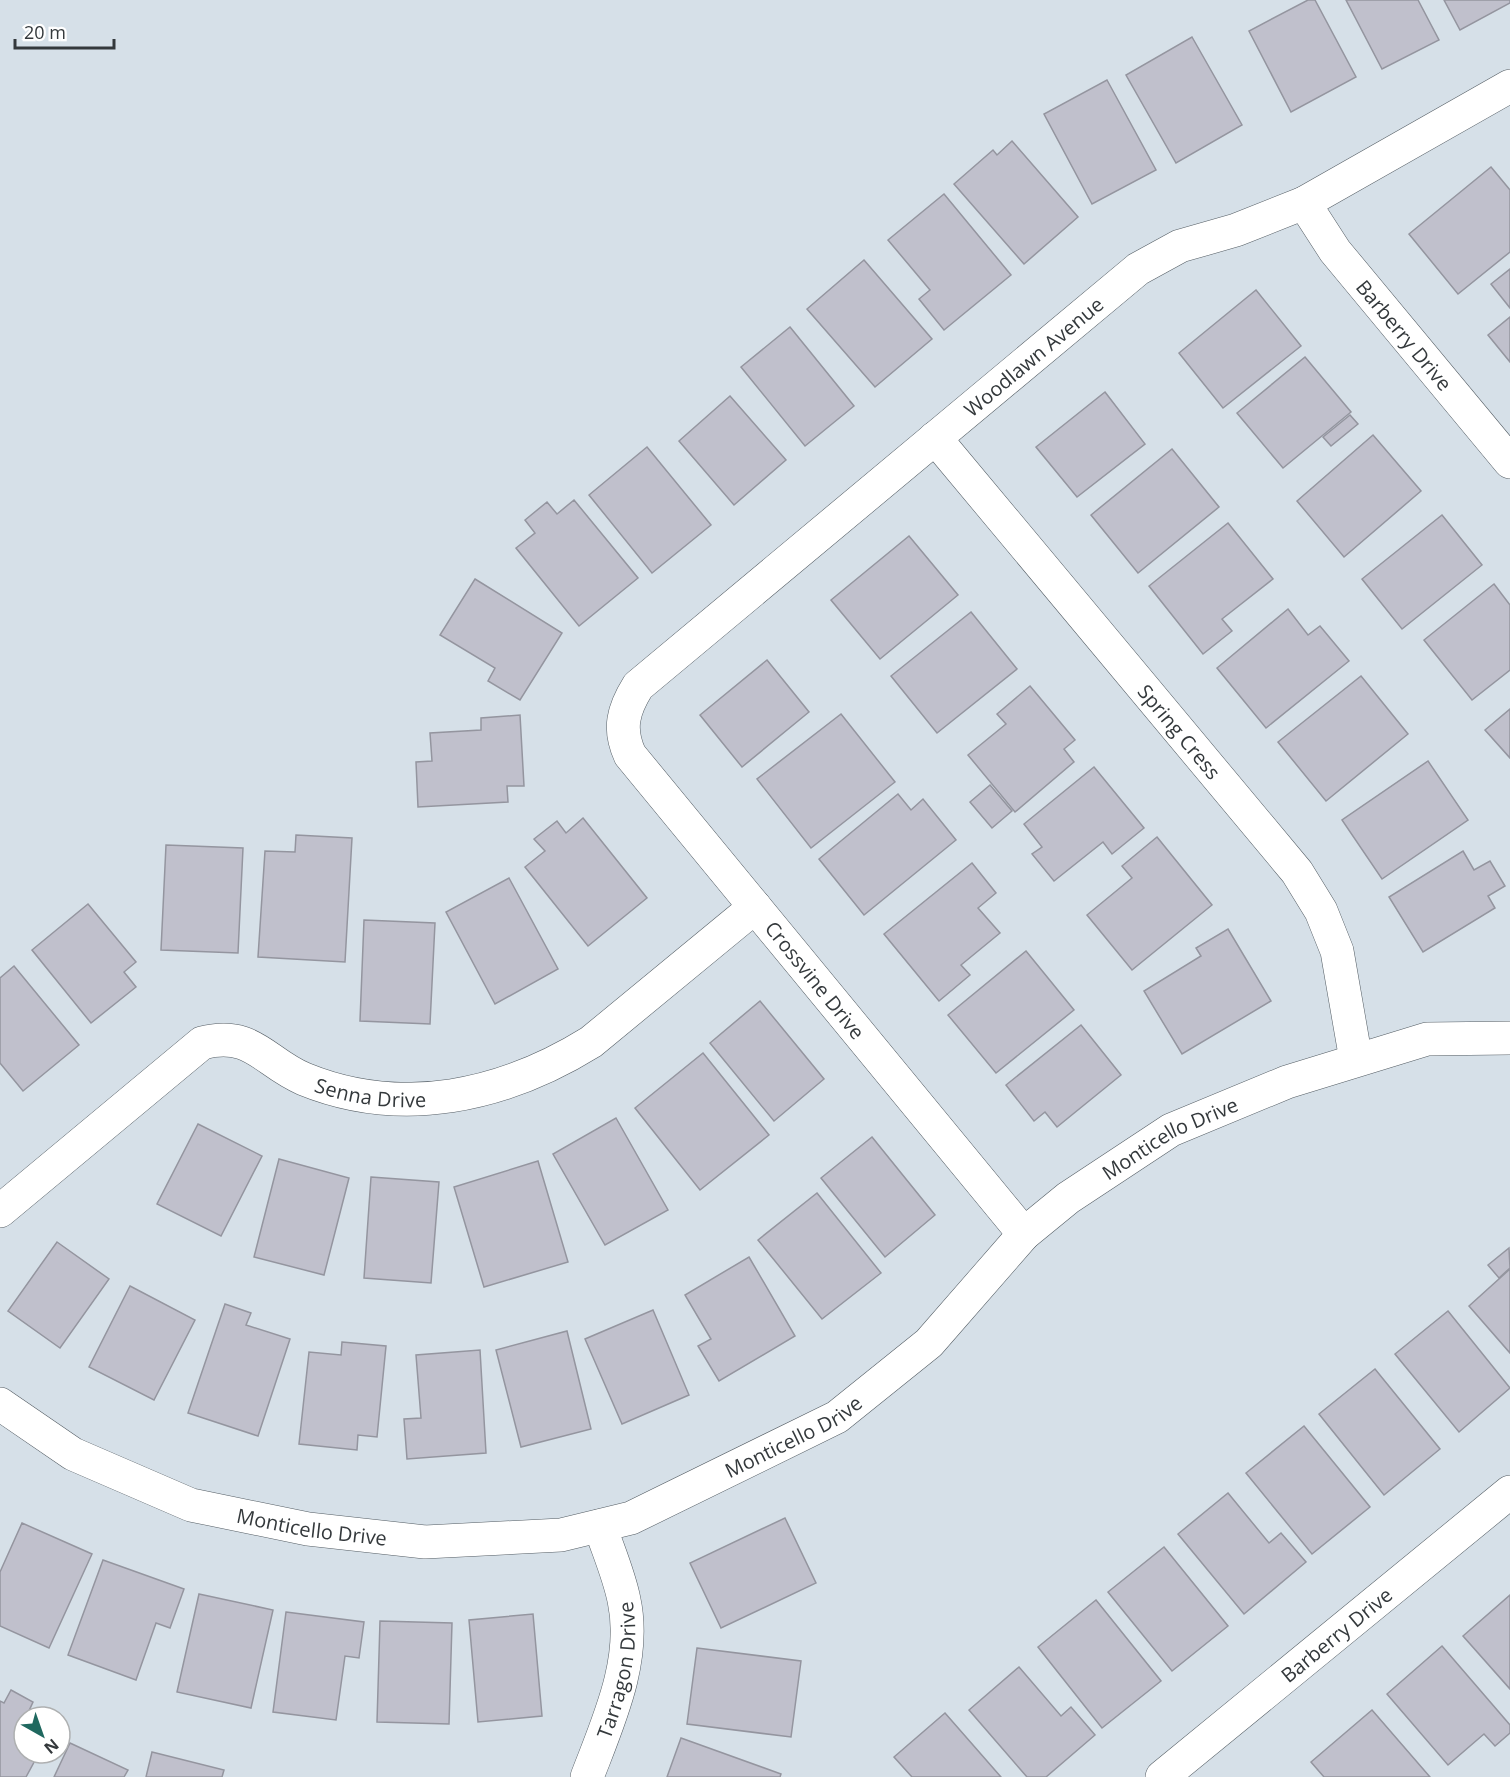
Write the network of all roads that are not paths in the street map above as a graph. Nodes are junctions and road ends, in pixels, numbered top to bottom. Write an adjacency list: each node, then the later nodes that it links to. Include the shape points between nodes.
1 (1510, 86): 2 (street, Woodlawn Avenue)
2 (1304, 203): 3 (street, Woodlawn Avenue, via 1236,230 1180,246 1145,265); 4 (street, Barberry Drive, via 1341,258)
3 (935, 438): 5 (street, Woodlawn Avenue, via 638,686); 8 (street, Spring Cress, via 1297,872 1321,911 1337,951)
4 (1510, 462)
5 (622, 720): 6 (street, Crossvine Drive, via 623,739 630,755)
6 (755, 907): 9 (street, Senna Drive, via 591,1042 561,1061 501,1086 433,1098 343,1092 302,1078 232,1038 202,1043); 10 (street, Crossvine Drive)
7 (1510, 1038): 8 (street, Monticello Drive, via 1427,1039)
8 (1356, 1060): 10 (street, Monticello Drive, via 1287,1082 1171,1130 1068,1198)
9 (0, 1211)
10 (1024, 1234): 13 (street, Monticello Drive, via 929,1343 837,1417 631,1518)
11 (0, 1404): 13 (street, Monticello Drive, via 73,1454 191,1505 308,1529 425,1542 561,1535)
12 (1510, 1492): 15 (street, Barberry Drive)
13 (600, 1526): 14 (street, Tarragon Drive, via 624,1600 628,1638 621,1678)
14 (587, 1777)
15 (1162, 1777)

